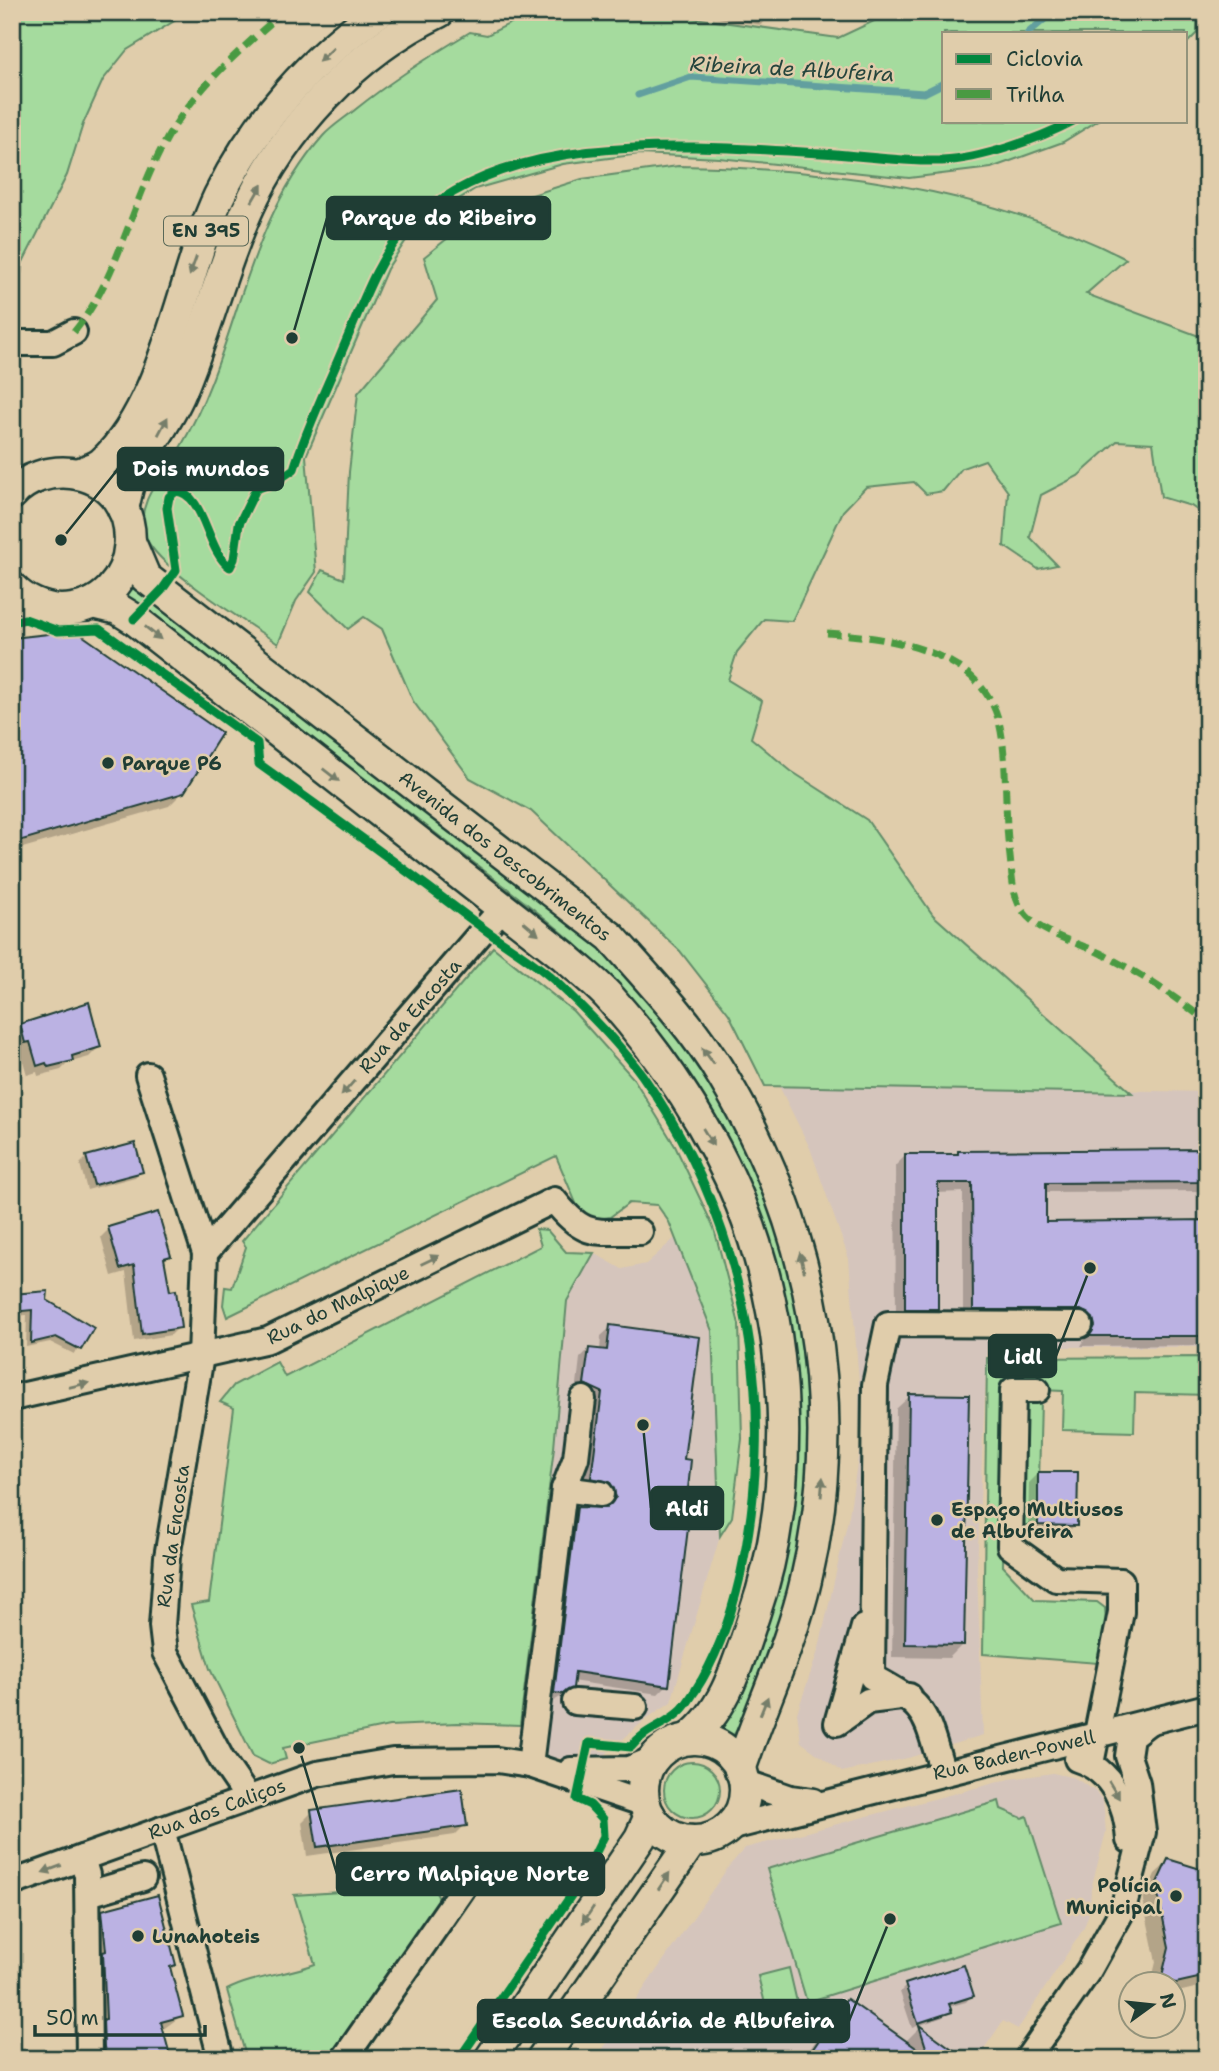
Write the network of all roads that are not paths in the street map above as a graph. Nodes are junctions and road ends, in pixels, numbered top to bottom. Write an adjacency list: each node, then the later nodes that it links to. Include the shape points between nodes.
1 (379, 12): 5 (main road, EN 395, one-way to 5, via 294,85 247,148 219,196 140,410 100,464)
2 (439, 12): 7 (main road, EN 395, one-way to 2, via 132,474 180,393 247,210 274,165 317,106 346,78 373,53)
3 (74, 332): 4 (street, via 53,343)
4 (12, 343)
5 (78, 474): 6 (main road, via 46,474); 7 (main road, via 104,486)
6 (18, 483)
7 (123, 509): 8 (main road, Avenida dos Descobrimentos)
8 (131, 544): 10 (main road, via 120,579); 36 (main road, Avenida dos Descobrimentos, one-way to 8, via 791,1639 822,1490 825,1406 820,1345 800,1252 767,1159 722,1076 669,1002 611,937 145,577)
9 (18, 597): 10 (main road, via 51,610)
10 (93, 603): 11 (main road, Avenida dos Descobrimentos, one-way to 11, via 134,619)
11 (504, 906): 14 (street, Rua da Encosta, one-way to 14); 29 (main road, Avenida dos Descobrimentos, one-way to 29, via 610,998 663,1067 712,1141 741,1205 762,1271 777,1350 785,1438 779,1502 762,1590 734,1673 714,1714)
12 (148, 1075): 14 (street, Rua da Encosta)
13 (640, 1233): 16 (street, Rua do Malpique, one-way to 13, via 268,1340 554,1199 572,1223 588,1232)
14 (205, 1253): 16 (street, Rua da Encosta)
15 (1080, 1325): 22 (street, via 888,1324 875,1385)
16 (201, 1356): 18 (street, Rua do Malpique, one-way to 16); 37 (street, Rua da Encosta, via 167,1557 162,1626 165,1652 222,1760)
17 (1037, 1390): 28 (street, via 1013,1390 1010,1546 1056,1579 1121,1581 1121,1612)
18 (12, 1398)
19 (583, 1399): 20 (street, via 576,1458)
20 (564, 1489): 21 (street); 34 (street)
21 (601, 1494)
22 (873, 1598): 23 (street, via 872,1677); 23 (street, via 837,1723 868,1701)
23 (909, 1696): 35 (street, via 925,1713)
24 (575, 1702): 25 (street)
25 (635, 1707)
26 (1207, 1707): 27 (street, Rua Baden-Powell)
27 (1150, 1722): 28 (street, Rua Baden-Powell); 31 (street, via 1131,1736)
28 (1096, 1736): 30 (street, Rua Baden-Powell); 31 (street); 33 (street)
29 (688, 1739): 32 (main road, via 675,1742); 36 (main road, via 725,1749)
30 (1035, 1751): 33 (street); 35 (street, Rua Baden-Powell)
31 (1128, 1756): 44 (street, via 1137,1783 1143,1832)
32 (654, 1759): 34 (street, Rua dos Caliços, via 629,1769); 39 (main road, via 646,1772)
33 (1091, 1763): 44 (street, one-way to 44, via 1116,1788 1129,1829)
34 (541, 1768): 37 (street, Rua dos Caliços, via 497,1760 393,1761 317,1774); 39 (street, Rua dos Caliços)
35 (943, 1772): 38 (street, Rua Baden-Powell)
36 (742, 1776): 38 (street, Rua Baden-Powell, via 790,1798); 40 (main road, via 742,1807)
37 (248, 1798): 41 (street, Rua dos Caliços)
38 (821, 1802): 40 (street, Rua Baden-Powell)
39 (648, 1810): 42 (main road, via 661,1829); 52 (main road, one-way to 52, via 640,1838)
40 (728, 1828): 42 (main road, via 708,1839)
41 (162, 1829): 43 (street, Rua dos Caliços); 50 (street)
42 (692, 1841): 53 (main road, one-way to 42)
43 (82, 1858): 46 (street, Rua dos Caliços, one-way to 46); 48 (street)
44 (1131, 1872): 54 (street, via 1123,1909 1089,1970)
45 (143, 1878): 48 (street)
46 (12, 1883)
47 (465, 1885): 51 (street)
48 (88, 1895): 49 (street)
49 (89, 2059)
50 (221, 2059)
51 (344, 2059)
52 (490, 2059)
53 (542, 2059)
54 (1027, 2059)

